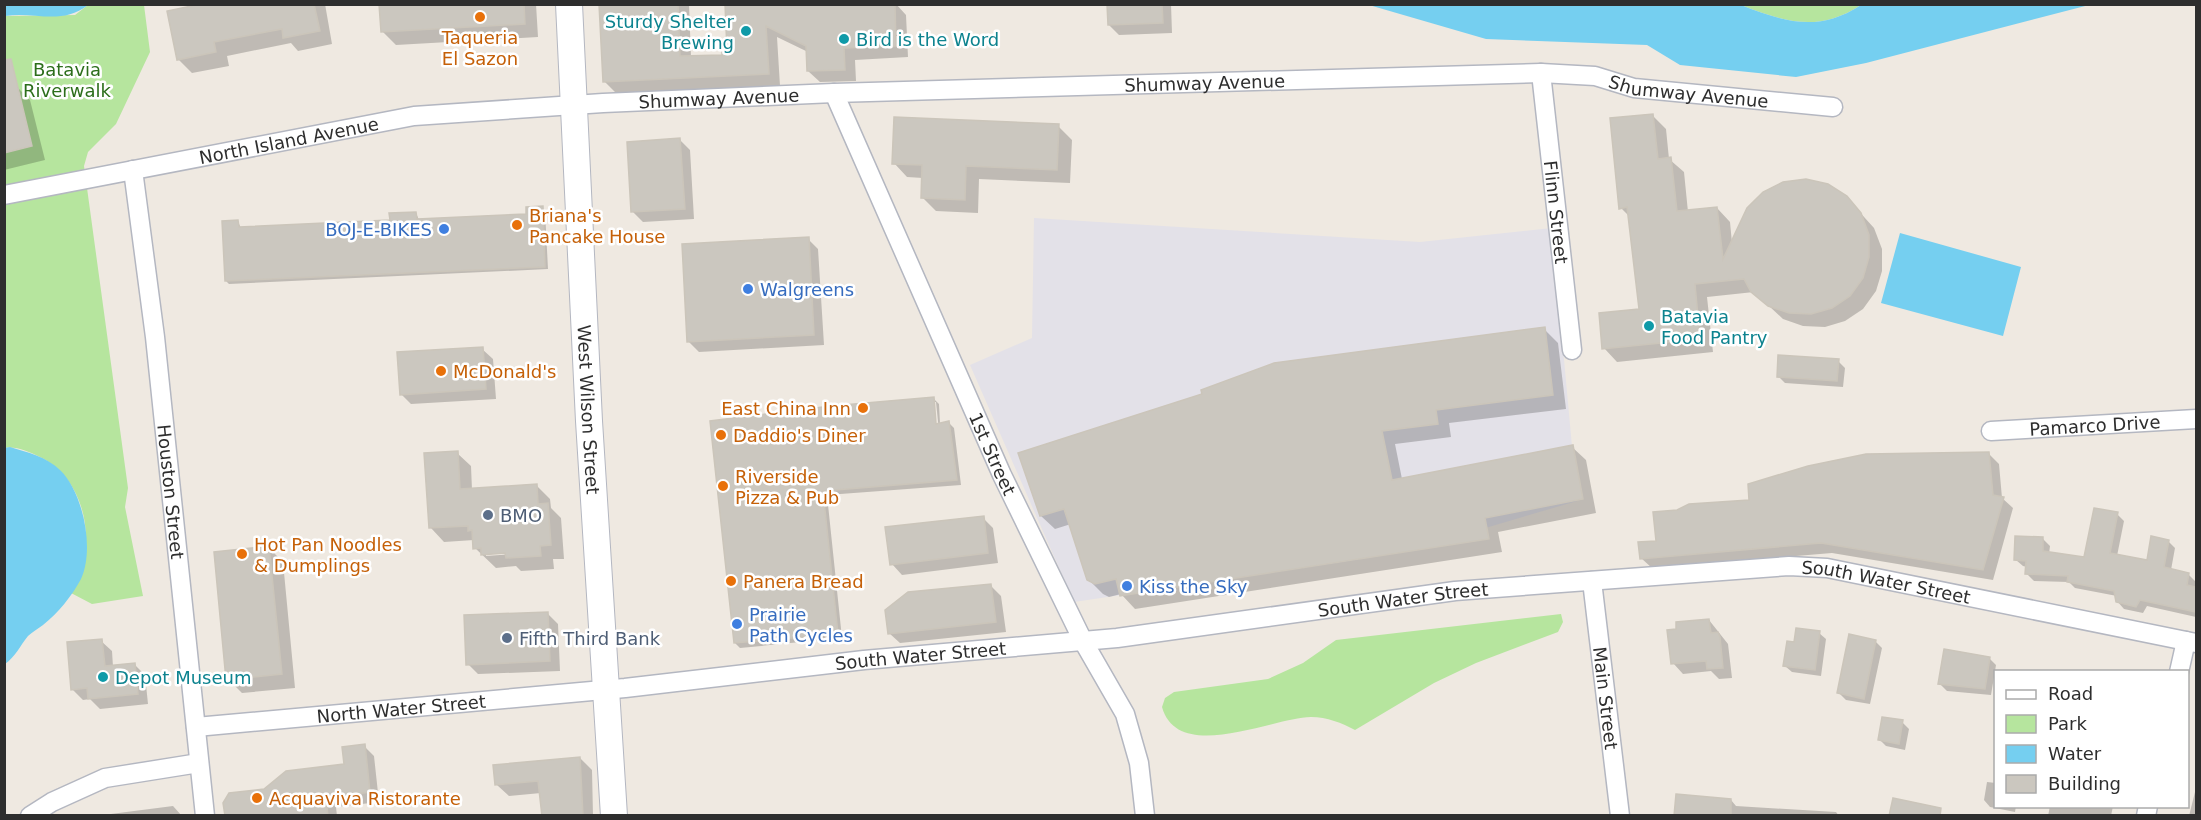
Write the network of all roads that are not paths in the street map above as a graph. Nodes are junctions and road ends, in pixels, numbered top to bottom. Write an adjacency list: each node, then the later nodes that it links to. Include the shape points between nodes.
1 (569, 4): 4 (main road, West Wilson Street)
2 (1541, 73): 3 (street, Shumway Avenue); 5 (street, Shumway Avenue, via 1594,76 1634,88); 8 (street, Flinn Street)
3 (834, 93): 4 (street, Shumway Avenue); 12 (street, 1st Street, via 1002,475)
4 (574, 106): 6 (street, North Island Avenue, via 414,116); 15 (main road, West Wilson Street)
5 (1833, 107)
6 (133, 170): 7 (street, North Island Avenue); 16 (street, Houston Street, via 155,337)
7 (4, 195)
8 (1572, 350)
9 (2196, 418): 10 (street, Pamarco Drive)
10 (1991, 431)
11 (1592, 581): 12 (street, South Water Street, via 1455,591); 13 (street, South Water Street, via 1808,565); 22 (street, Main Street)
12 (1083, 641): 15 (street, South Water Street, via 864,660); 21 (street, 1st Street, via 1125,714 1139,763)
13 (2191, 642): 14 (street)
14 (2180, 670)
15 (605, 690): 16 (street, North Water Street); 20 (main road, West Wilson Street)
16 (196, 727): 17 (street, Houston Street)
17 (199, 763): 18 (street, via 105,778); 19 (street, Houston Street)
18 (30, 816)
19 (205, 816)
20 (614, 816)
21 (1145, 816)
22 (1620, 816)

